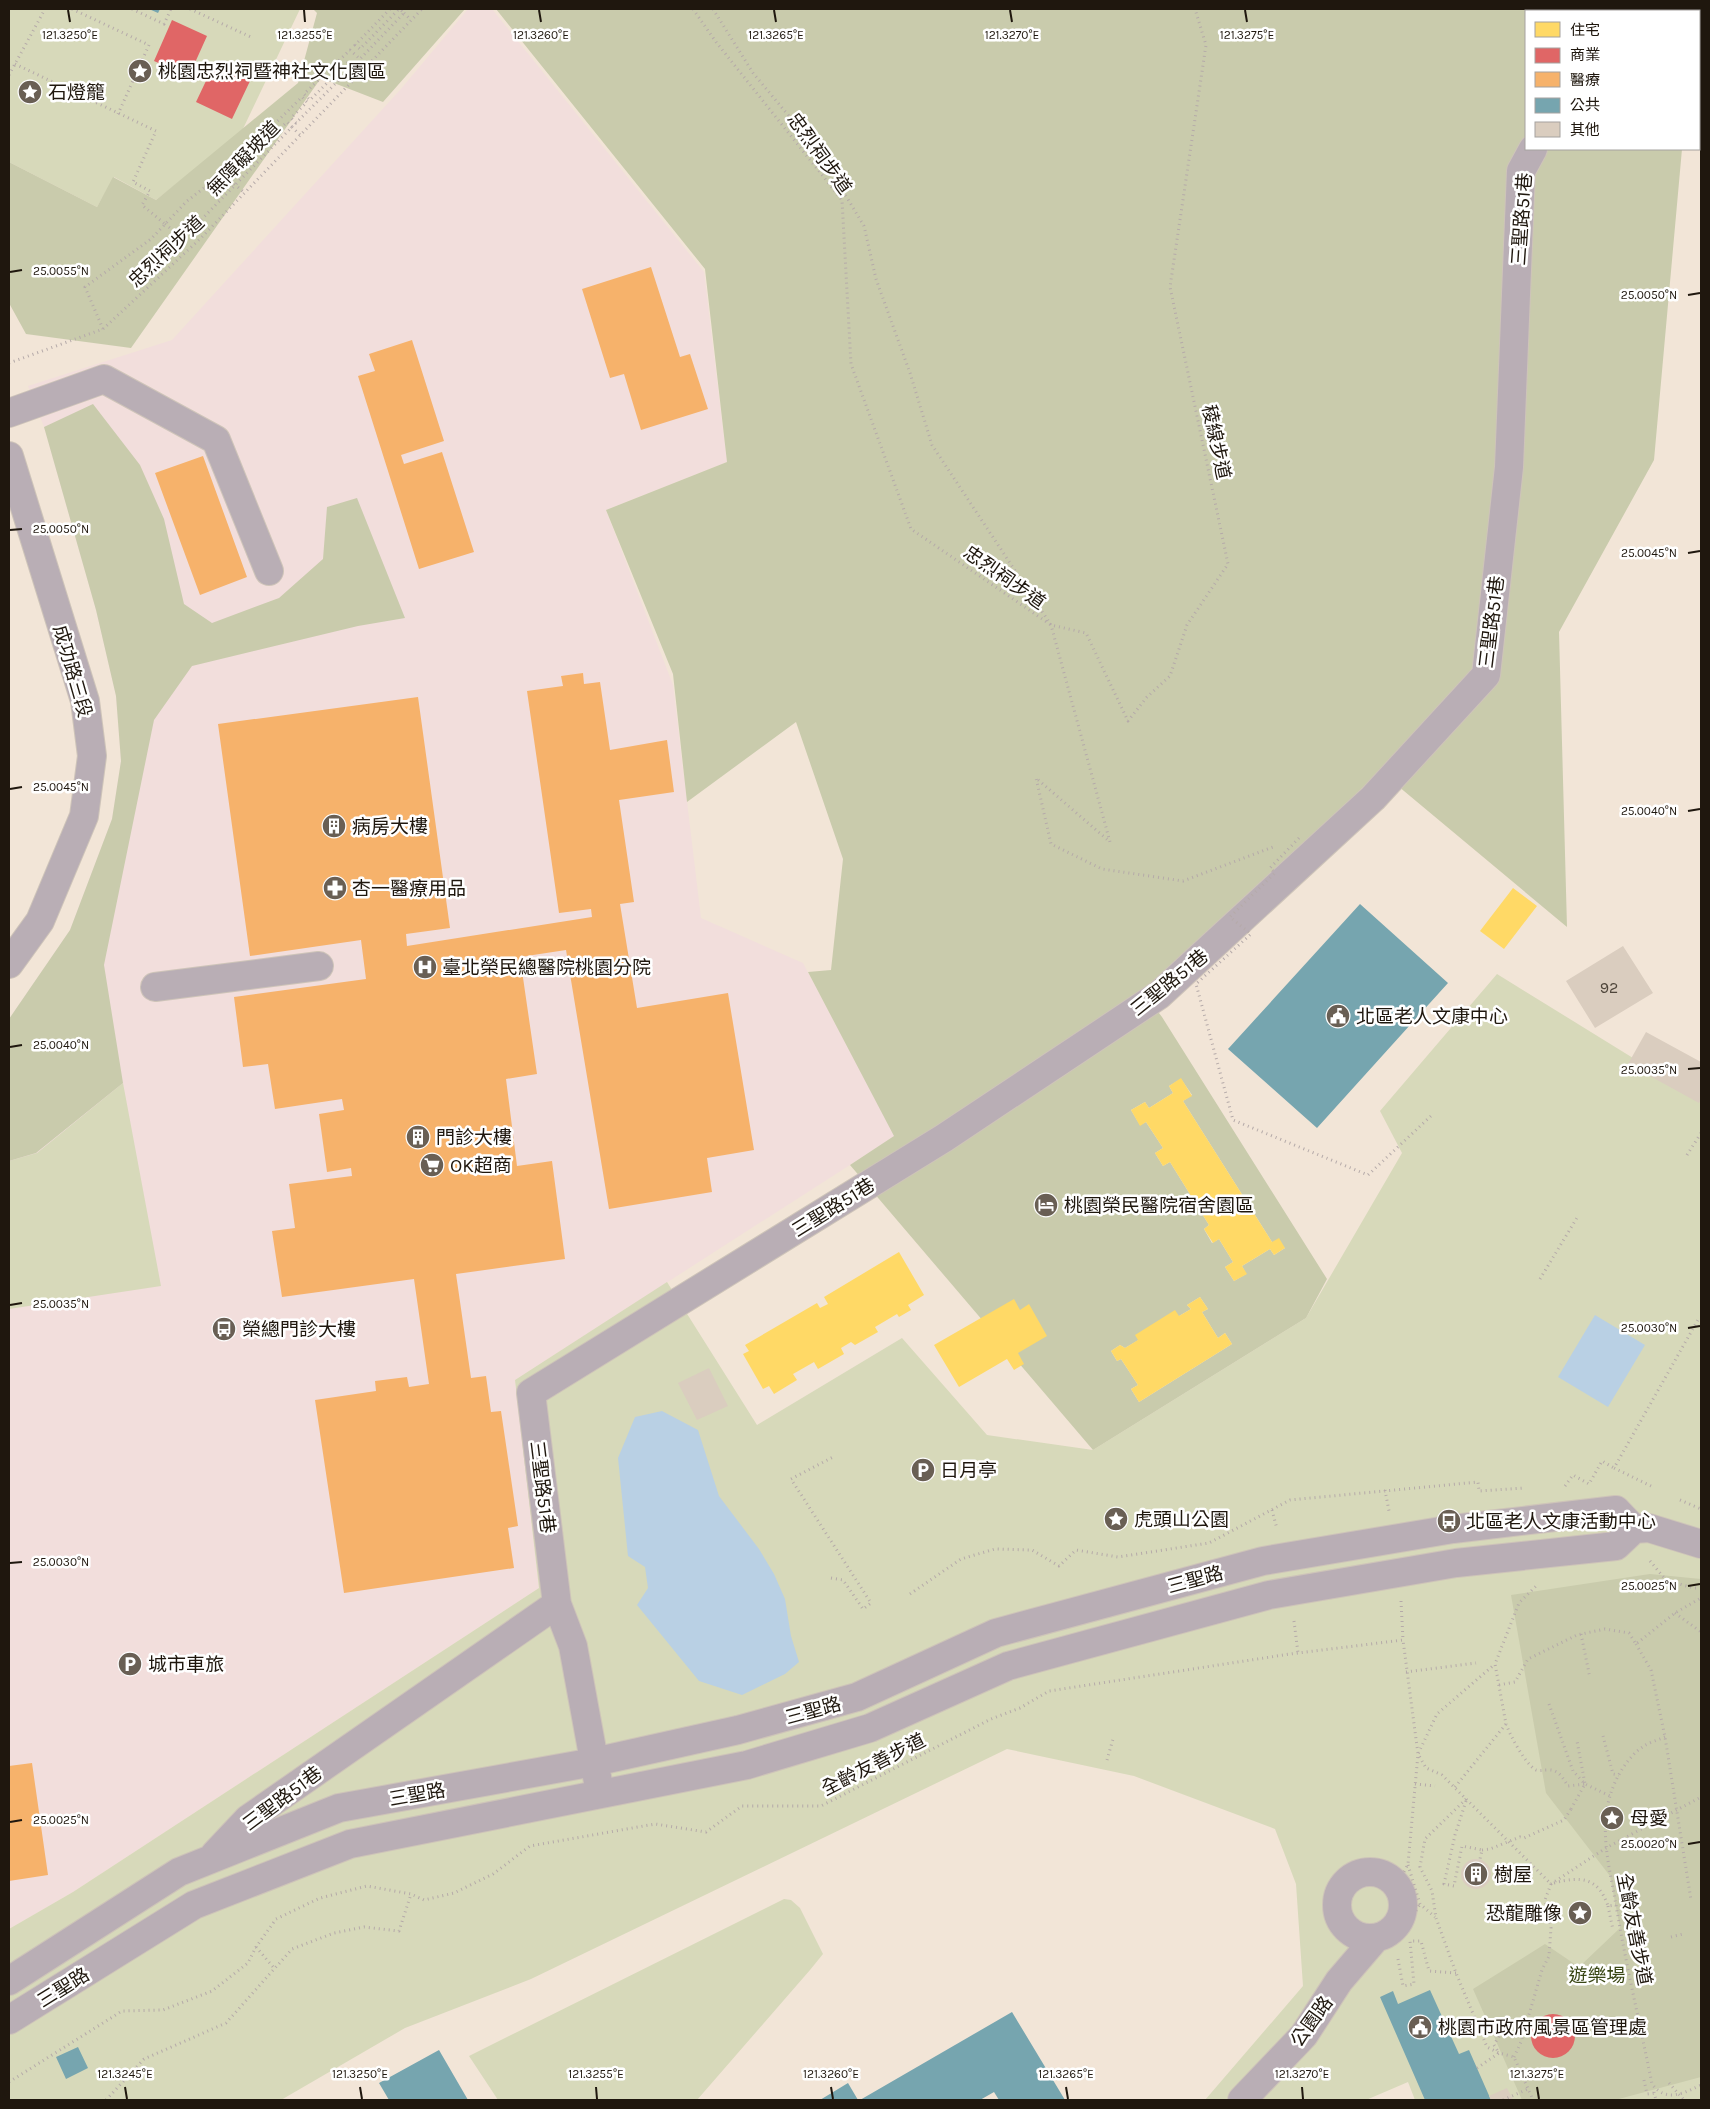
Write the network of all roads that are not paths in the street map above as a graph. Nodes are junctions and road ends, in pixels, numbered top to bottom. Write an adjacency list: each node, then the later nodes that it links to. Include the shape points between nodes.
1 (1532, 150): 10 (street, 三聖路51巷, via 1521,171 1509,467 1486,675 1373,798 1159,995 944,1138 531,1393)
2 (9, 413): 4 (street, via 104,379 216,440)
3 (9, 456): 5 (street, 成功路三段, via 85,701 92,756 84,816 40,921)
4 (269, 571)
5 (9, 964)
6 (320, 966): 7 (street)
7 (155, 987)
8 (1634, 1529): 9 (street, via 1649,1528); 11 (street, 三聖路, via 1616,1510 1453,1530 1264,1561 996,1633 857,1697 738,1730); 12 (street, 三聖路, via 1616,1546 1456,1563 1269,1595 1008,1666 870,1728 747,1765)
9 (1701, 1544)
10 (557, 1604): 11 (street, 三聖路51巷, via 573,1646); 13 (street, 三聖路51巷, via 248,1819)
11 (594, 1762): 12 (street, 三聖路51巷); 13 (street, 三聖路, via 339,1808)
12 (600, 1794): 16 (street, 三聖路, via 350,1844 194,1905)
13 (208, 1861): 15 (street, 三聖路, via 179,1872)
14 (1391, 1943): 14 (street, 公園路, via 1363,1938 1344,1926 1337,1908 1340,1891 1350,1879 1365,1872 1389,1877 1402,1875 1404,1907 1395,1928 1386,1935); 17 (street, 公園路, via 1339,1982 1304,2035)
15 (9, 1981)
16 (9, 2020)
17 (1242, 2100)

